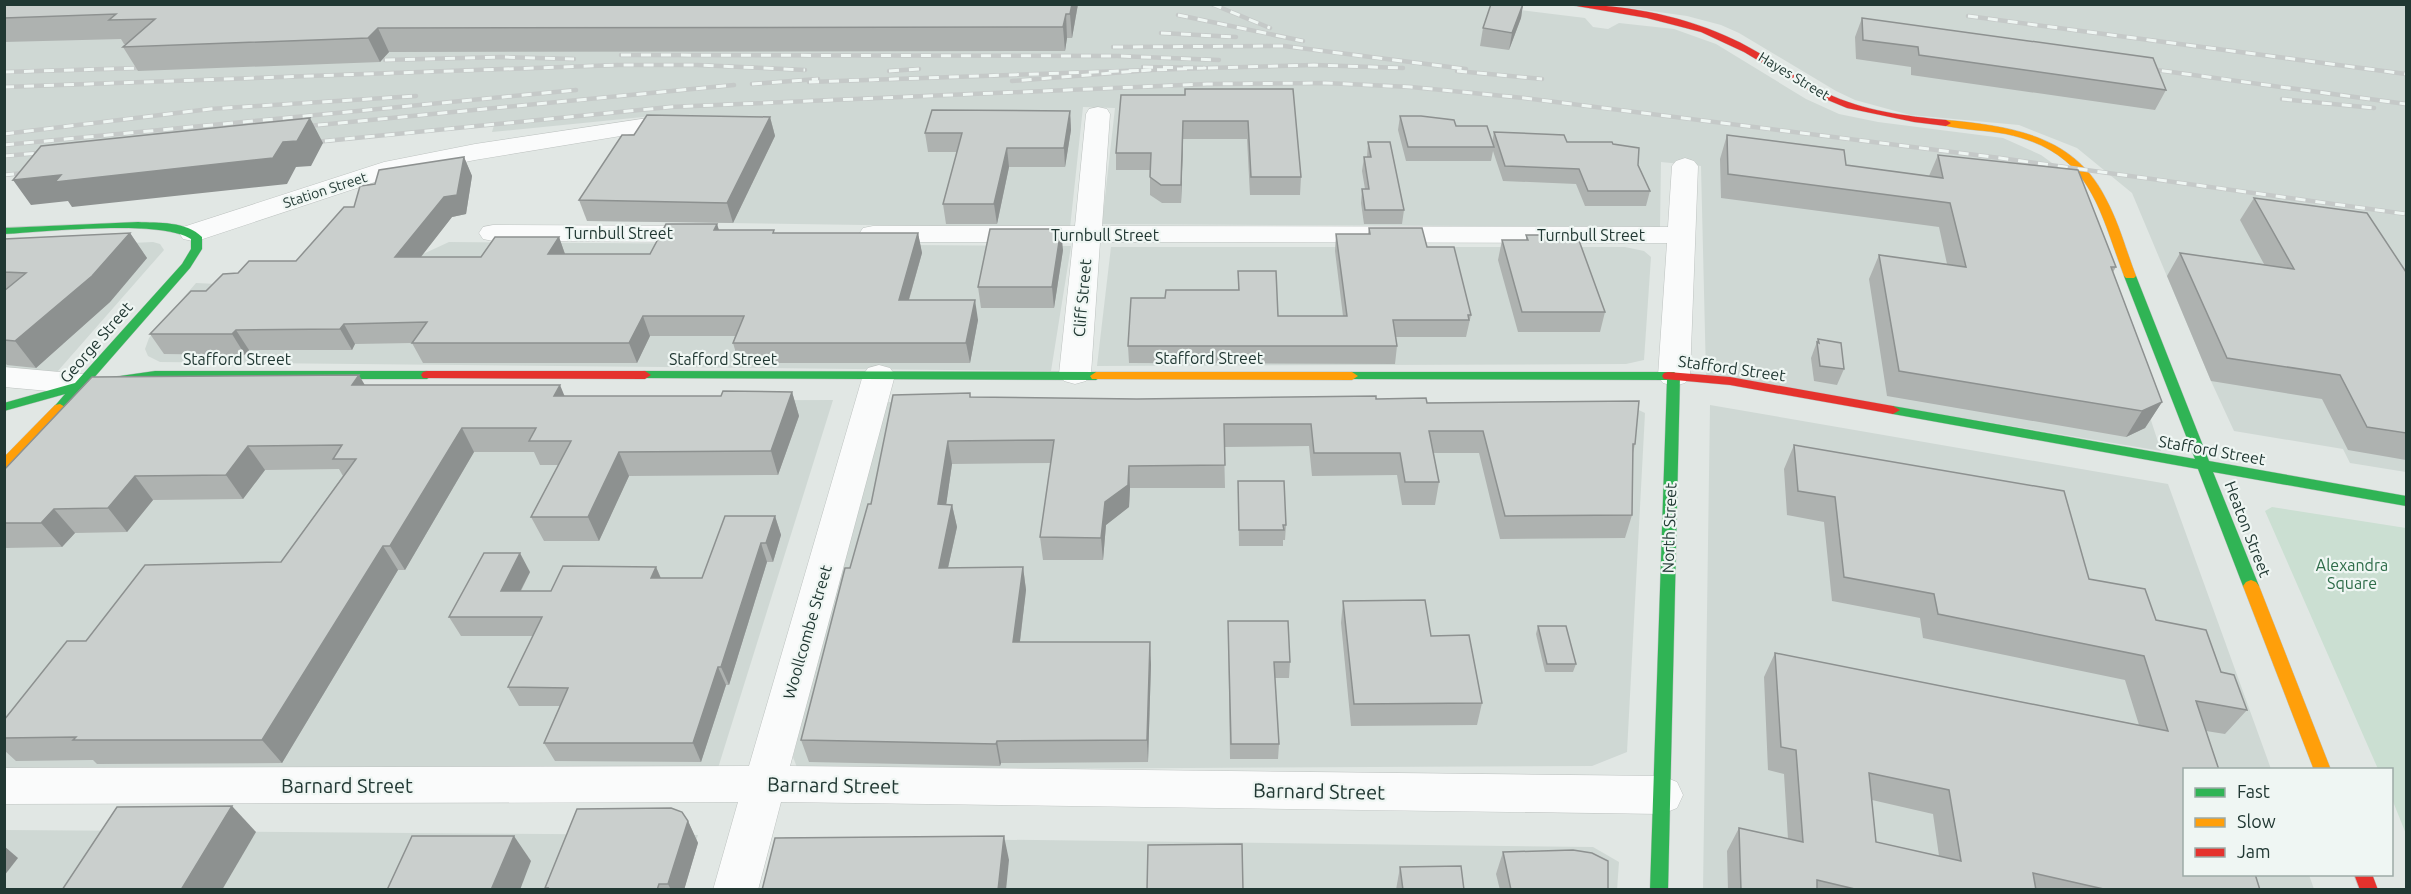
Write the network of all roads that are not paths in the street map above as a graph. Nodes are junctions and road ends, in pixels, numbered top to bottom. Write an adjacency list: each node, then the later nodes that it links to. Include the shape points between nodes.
1 (1569, 4): 5 (main road, Hayes Street, via 1700,27 1741,45 1838,101 1890,116 1988,127 2028,136 2058,149)
2 (1098, 114): 11 (street, Cliff Street)
3 (648, 125): 7 (street, Station Street, via 384,170)
4 (1684, 166): 12 (street, North Street)
5 (2084, 169): 19 (main road, Heaton Street, via 2096,189)
6 (4, 231): 7 (main road, via 160,225 177,226)
7 (193, 233): 17 (main road, George Street, via 197,241 192,256)
8 (494, 233): 9 (street, Turnbull Street)
9 (731, 234)
10 (850, 234): 11 (street, Turnbull Street)
11 (1088, 235): 12 (street, Turnbull Street); 13 (street, Cliff Street)
12 (1681, 235): 15 (street, North Street)
13 (1074, 374): 14 (main road, Stafford Street); 15 (main road, Stafford Street)
14 (879, 375): 17 (main road, Stafford Street, via 155,375); 23 (street, Woollcombe Street)
15 (1674, 376): 19 (main road, Stafford Street, via 1723,380); 25 (main road, North Street)
16 (4, 378): 17 (street)
17 (82, 384): 18 (main road, Stafford Street); 20 (main road, George Street)
18 (4, 407)
19 (2206, 465): 21 (main road, Stafford Street); 22 (main road, Heaton Street)
20 (4, 466)
21 (2406, 501)
22 (2322, 768)
23 (764, 784): 24 (street, Barnard Street); 25 (street, Barnard Street); 26 (street, Woollcombe Street)
24 (4, 786)
25 (1662, 795): 27 (main road, North Street)
26 (735, 890)
27 (1659, 890)

